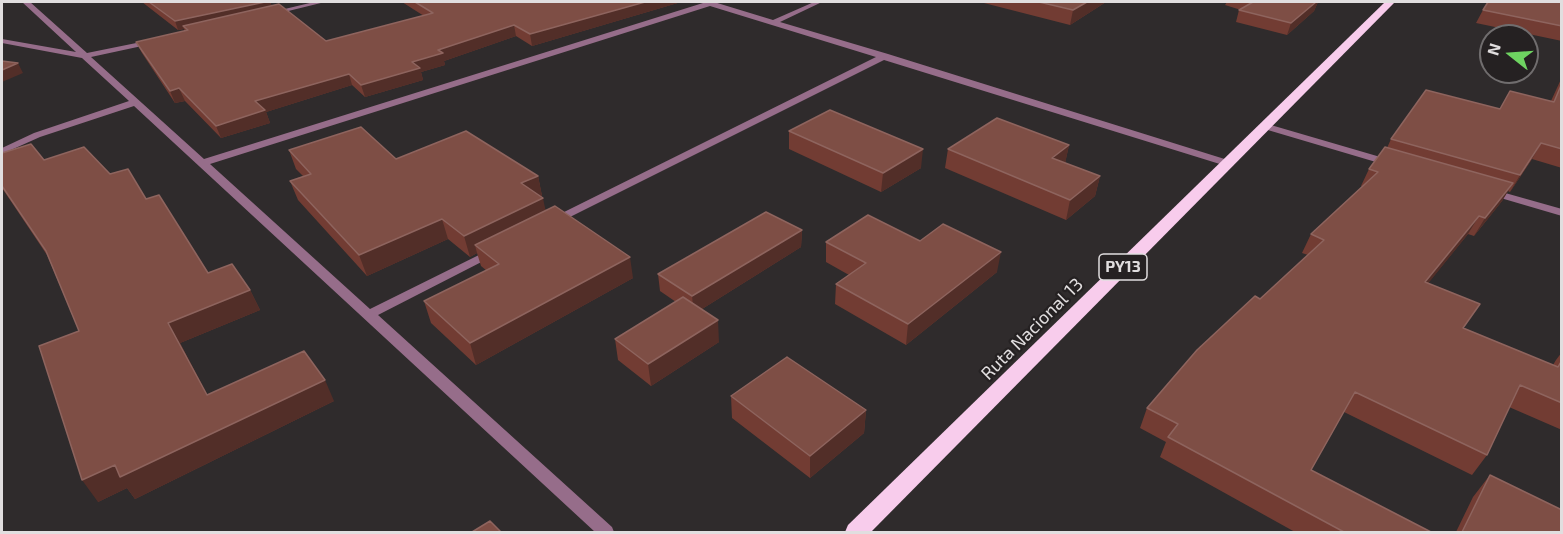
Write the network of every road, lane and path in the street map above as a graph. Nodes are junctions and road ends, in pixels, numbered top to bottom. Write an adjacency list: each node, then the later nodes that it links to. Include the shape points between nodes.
1 (26, 2): 10 (street)
2 (321, 2): 6 (street)
3 (709, 2): 7 (street); 15 (street)
4 (819, 2): 7 (street)
5 (1390, 2): 13 (highway, Ruta Nacional 13 / PY13)
6 (265, 15)
7 (775, 22): 11 (street)
8 (164, 38): 10 (street)
9 (2, 41): 10 (street)
10 (86, 56): 12 (street)
11 (885, 56): 16 (street); 20 (street)
12 (136, 102): 14 (street, via 37,135); 15 (street)
13 (1264, 126): 16 (highway, Ruta Nacional 13 / PY13); 17 (street)
14 (2, 151)
15 (202, 163): 22 (street)
16 (1227, 163): 24 (highway, Ruta Nacional 13 / PY13)
17 (1401, 166)
18 (1482, 189): 19 (street)
19 (1562, 213)
20 (547, 225)
21 (505, 246): 22 (street)
22 (368, 315): 23 (street)
23 (606, 532)
24 (856, 532)

